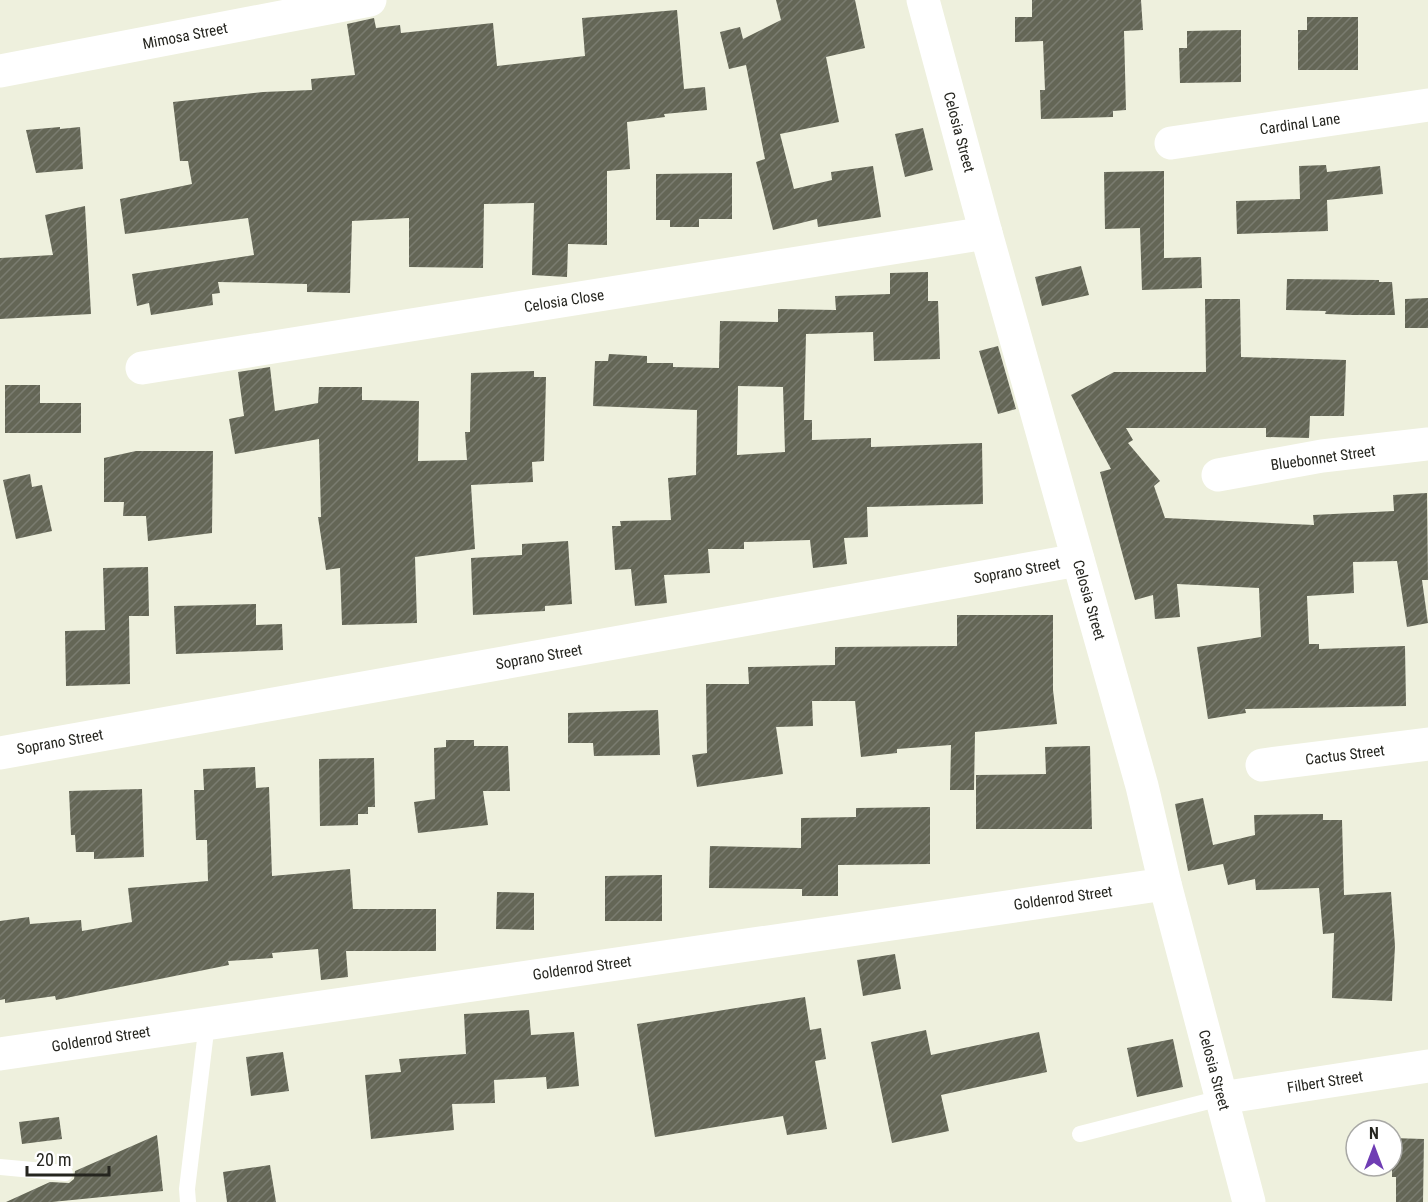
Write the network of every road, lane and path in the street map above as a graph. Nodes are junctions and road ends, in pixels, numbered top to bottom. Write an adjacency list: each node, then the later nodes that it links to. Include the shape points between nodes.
1 (370, 0): 3 (street, Mimosa Street)
2 (923, 0): 6 (street, Celosia Street)
3 (0, 71)
4 (1428, 105): 5 (street, Cardinal Lane)
5 (1171, 144)
6 (986, 233): 7 (street, Celosia Close); 10 (street, Celosia Street)
7 (142, 368)
8 (1428, 444): 9 (street, Bluebonnet Street, via 1322,456)
9 (1218, 475)
10 (1078, 560): 12 (street, Soprano Street); 14 (street, Celosia Street, via 1142,786)
11 (1428, 744): 13 (street, Cactus Street)
12 (0, 753)
13 (1262, 765)
14 (1165, 884): 15 (street, Goldenrod Street); 18 (street, Celosia Street)
15 (207, 1023): 16 (street, Goldenrod Street); 22 (lane)
16 (0, 1054)
17 (1428, 1066): 18 (street, Filbert Street)
18 (1221, 1098): 19 (lane); 23 (street, Celosia Street)
19 (1080, 1134)
20 (0, 1167): 21 (lane)
21 (65, 1173)
22 (188, 1202)
23 (1249, 1202)

